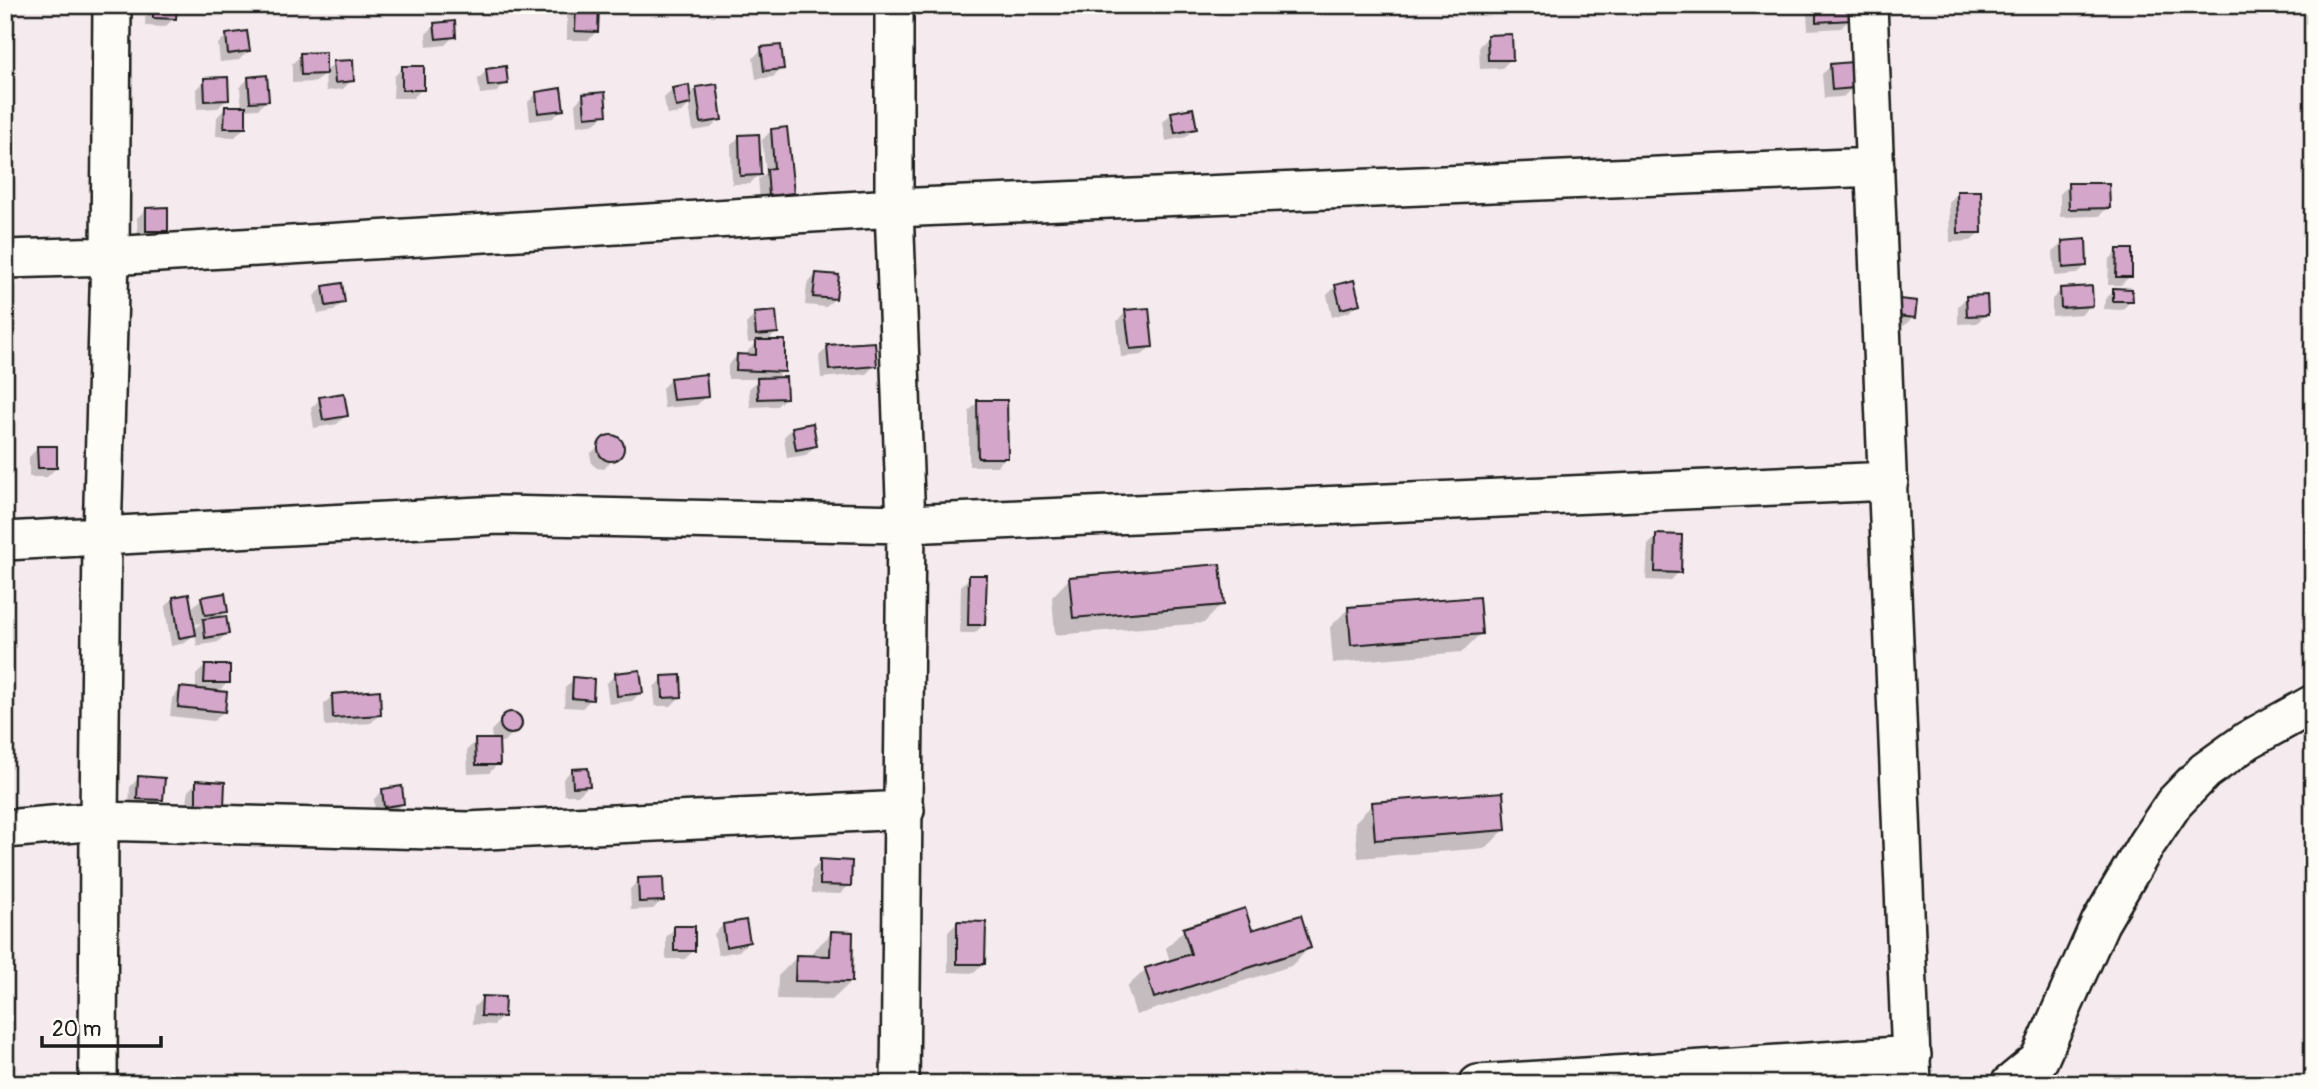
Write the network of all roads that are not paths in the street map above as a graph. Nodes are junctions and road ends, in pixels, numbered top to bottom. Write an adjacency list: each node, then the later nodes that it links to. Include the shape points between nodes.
1 (111, 5): 6 (street)
2 (894, 5): 5 (street)
3 (1868, 5): 4 (street)
4 (1875, 167): 5 (street); 8 (street)
5 (894, 208): 6 (street); 9 (street)
6 (110, 256): 7 (street); 10 (street)
7 (5, 259)
8 (1889, 481): 9 (street); 16 (street)
9 (906, 524): 10 (street, via 499,515); 13 (street)
10 (102, 537): 11 (street); 14 (street)
11 (5, 541)
12 (2313, 704): 20 (street, via 2248,740 2205,771 2174,803 2100,923 2039,1060)
13 (905, 810): 14 (street, via 468,831); 18 (street)
14 (99, 821): 15 (street); 17 (street)
15 (5, 829)
16 (1912, 1069): 19 (street)
17 (98, 1084)
18 (900, 1084)
19 (1478, 1084)
20 (2010, 1084)

